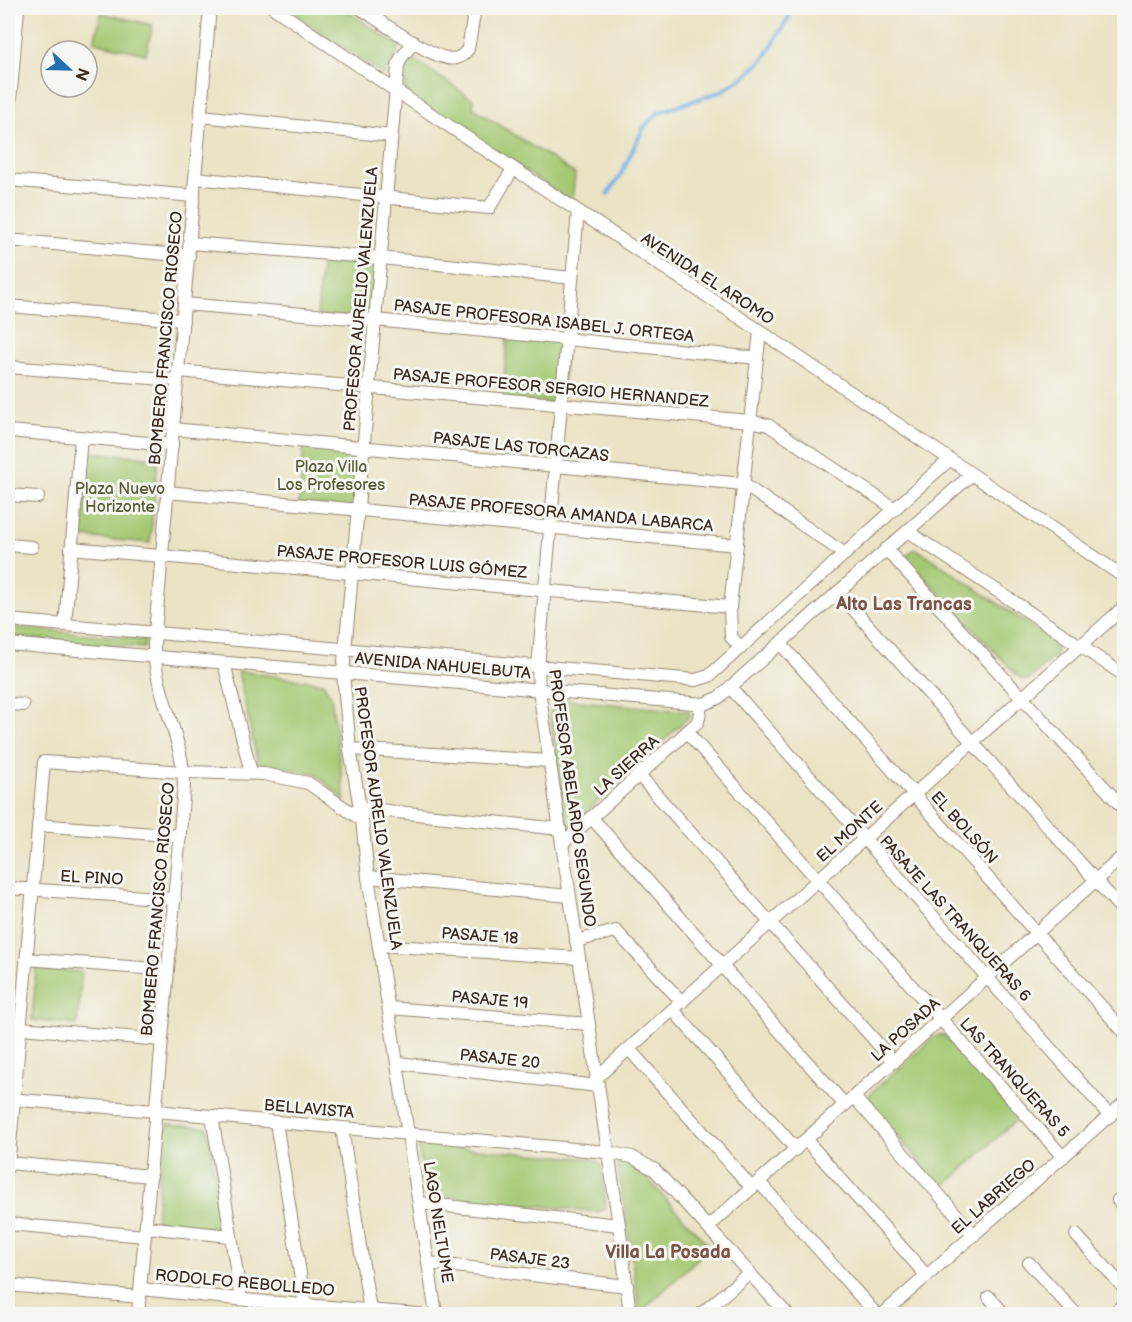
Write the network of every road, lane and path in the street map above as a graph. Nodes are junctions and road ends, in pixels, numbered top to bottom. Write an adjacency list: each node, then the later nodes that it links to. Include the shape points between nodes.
1 (18, 8): 8 (street)
2 (210, 8): 9 (street, BOMBERO FRANCISCO RIOSECO)
3 (274, 8): 7 (street, AVENIDA EL AROMO)
4 (360, 8): 6 (street)
5 (475, 8): 6 (street, via 468,49 457,58 433,54)
6 (414, 42): 7 (street, PROFESOR AURELIO VALENZUELA, via 398,66)
7 (396, 91): 11 (street, PROFESOR AURELIO VALENZUELA); 12 (street, AVENIDA EL AROMO)
8 (8, 110): 10 (street)
9 (201, 116): 11 (street); 13 (street, BOMBERO FRANCISCO RIOSECO)
10 (8, 126)
11 (392, 136): 16 (street, PROFESOR AURELIO VALENZUELA)
12 (513, 168): 16 (street, via 489,208); 17 (street, AVENIDA EL AROMO)
13 (195, 178): 15 (street, BOMBERO FRANCISCO RIOSECO); 16 (street)
14 (8, 180): 15 (street)
15 (194, 196): 19 (street, BOMBERO FRANCISCO RIOSECO)
16 (386, 197): 20 (street, PROFESOR AURELIO VALENZUELA)
17 (578, 212): 21 (street, PROFESOR ABELARDO SEGUNDO); 26 (street, AVENIDA EL AROMO)
18 (8, 240): 19 (street)
19 (189, 249): 20 (street); 22 (street, BOMBERO FRANCISCO RIOSECO)
20 (381, 258): 21 (street); 25 (street, PROFESOR AURELIO VALENZUELA)
21 (572, 278): 27 (street, PROFESOR ABELARDO SEGUNDO)
22 (184, 304): 24 (street, BOMBERO FRANCISCO RIOSECO); 25 (street, PASAJE PROFESORA ISABEL J. ORTEGA)
23 (8, 306): 24 (street)
24 (183, 320): 30 (street, BOMBERO FRANCISCO RIOSECO)
25 (375, 320): 27 (street, PASAJE PROFESORA ISABEL J. ORTEGA); 31 (street, PROFESOR AURELIO VALENZUELA)
26 (760, 331): 28 (street); 39 (street, AVENIDA EL AROMO)
27 (567, 339): 28 (street, PASAJE PROFESORA ISABEL J. ORTEGA); 32 (street, PROFESOR ABELARDO SEGUNDO)
28 (757, 358): 33 (street)
29 (8, 367): 30 (street, PASAJE PROFESOR SERGIO HERNANDEZ)
30 (178, 376): 31 (street, PASAJE PROFESOR SERGIO HERNANDEZ); 34 (street, BOMBERO FRANCISCO RIOSECO)
31 (369, 387): 32 (street, PASAJE PROFESOR SERGIO HERNANDEZ); 38 (street, PROFESOR AURELIO VALENZUELA)
32 (561, 404): 33 (street, PASAJE PROFESOR SERGIO HERNANDEZ); 40 (street, PROFESOR ABELARDO SEGUNDO)
33 (750, 421): 42 (street); 47 (street, PASAJE PROFESOR SERGIO HERNANDEZ, via 768,425)
34 (173, 429): 37 (street, BOMBERO FRANCISCO RIOSECO); 38 (street, PASAJE LAS TORCAZAS)
35 (8, 431): 36 (street)
36 (81, 437): 37 (street); 53 (street)
37 (172, 445): 43 (street, BOMBERO FRANCISCO RIOSECO)
38 (363, 447): 40 (street, PASAJE LAS TORCAZAS); 46 (street, PROFESOR AURELIO VALENZUELA)
39 (949, 460): 41 (street, AVENIDA EL AROMO); 47 (street, AVENIDA NAHUELBUTA)
40 (556, 466): 42 (street, PASAJE LAS TORCAZAS); 48 (street, PROFESOR ABELARDO SEGUNDO)
41 (970, 475): 49 (street); 58 (street, AVENIDA EL AROMO)
42 (743, 484): 51 (street); 55 (street, PASAJE LAS TORCAZAS)
43 (167, 492): 46 (street, PASAJE PROFESORA AMANDA LABARCA); 56 (street, BOMBERO FRANCISCO RIOSECO)
44 (8, 495): 45 (street)
45 (38, 497)
46 (357, 509): 48 (street, PASAJE PROFESORA AMANDA LABARCA); 57 (street, PROFESOR AURELIO VALENZUELA)
47 (895, 509): 55 (street, AVENIDA NAHUELBUTA)
48 (550, 527): 51 (street, PASAJE PROFESORA AMANDA LABARCA); 59 (street, PROFESOR ABELARDO SEGUNDO)
49 (907, 531): 54 (street); 68 (street)
50 (8, 545): 52 (street)
51 (737, 545): 61 (street)
52 (32, 547)
53 (72, 549): 56 (street, PASAJE PROFESOR LUIS GÓMEZ); 64 (street)
54 (886, 549): 60 (street); 78 (street)
55 (845, 554): 69 (street, AVENIDA NAHUELBUTA)
56 (162, 556): 57 (street, PASAJE PROFESOR LUIS GÓMEZ); 65 (street, BOMBERO FRANCISCO RIOSECO)
57 (351, 573): 59 (street, PASAJE PROFESOR LUIS GÓMEZ); 70 (street, PROFESOR AURELIO VALENZUELA)
58 (1125, 577)
59 (545, 591): 61 (street, PASAJE PROFESOR LUIS GÓMEZ); 73 (street, PROFESOR ABELARDO SEGUNDO)
60 (838, 592): 66 (street); 83 (street)
61 (730, 607): 69 (street, via 731,637)
62 (1125, 607): 68 (street, EL MONTE)
63 (8, 620): 64 (street, AVENIDA NAHUELBUTA)
64 (65, 625): 65 (street, AVENIDA NAHUELBUTA)
65 (155, 633): 70 (street, AVENIDA NAHUELBUTA); 71 (street, BOMBERO FRANCISCO RIOSECO)
66 (780, 643): 76 (street); 89 (street, EL BOLSÓN)
67 (8, 645): 71 (street, AVENIDA NAHUELBUTA)
68 (1082, 646): 75 (street); 78 (street, EL MONTE)
69 (741, 648): 73 (street, AVENIDA NAHUELBUTA, via 709,676 696,680)
70 (344, 650): 73 (street, AVENIDA NAHUELBUTA); 74 (street, PROFESOR AURELIO VALENZUELA)
71 (154, 657): 72 (street, AVENIDA NAHUELBUTA); 86 (street, BOMBERO FRANCISCO RIOSECO)
72 (224, 663): 74 (street, AVENIDA NAHUELBUTA); 87 (street)
73 (538, 667): 77 (street, PROFESOR ABELARDO SEGUNDO)
74 (344, 673): 77 (street, AVENIDA NAHUELBUTA); 84 (street, PROFESOR AURELIO VALENZUELA)
75 (1125, 675)
76 (730, 687): 80 (street, via 718,698); 96 (street, PASAJE LAS TRANQUERAS 6)
77 (539, 690): 80 (street, AVENIDA NAHUELBUTA); 85 (street, PROFESOR ABELARDO SEGUNDO)
78 (1023, 698): 83 (street, EL MONTE); 90 (street)
79 (8, 704): 81 (street)
80 (700, 704): 82 (street, LA SIERRA, via 699,718)
81 (23, 705)
82 (687, 732): 88 (street, LA SIERRA); 100 (street, LAS TRANQUERAS 5)
83 (973, 742): 89 (street, EL MONTE); 101 (street)
84 (350, 749): 85 (street); 91 (street, PROFESOR AURELIO VALENZUELA)
85 (550, 761): 94 (street, PROFESOR ABELARDO SEGUNDO)
86 (184, 771): 87 (street); 93 (street, via 44,762); 95 (street, BOMBERO FRANCISCO RIOSECO)
87 (250, 773): 91 (street, via 308,783)
88 (639, 775): 92 (street, LA SIERRA); 107 (street)
89 (914, 795): 96 (street, EL MONTE); 108 (street, EL BOLSÓN)
90 (1125, 809)
91 (360, 814): 94 (street); 99 (street, PROFESOR AURELIO VALENZUELA)
92 (591, 818): 97 (street, LA SIERRA); 113 (street)
93 (38, 825): 95 (street); 103 (street)
94 (560, 829): 97 (street, PROFESOR ABELARDO SEGUNDO)
95 (180, 836): 105 (street, BOMBERO FRANCISCO RIOSECO)
96 (864, 839): 100 (street, EL MONTE); 115 (street, PASAJE LAS TRANQUERAS 6)
97 (562, 844): 104 (street, PROFESOR ABELARDO SEGUNDO)
98 (1125, 855): 101 (street, LA POSADA)
99 (368, 877): 104 (street); 110 (street, PROFESOR AURELIO VALENZUELA)
100 (818, 880): 107 (street, EL MONTE); 118 (street, LAS TRANQUERAS 5)
101 (1096, 880): 106 (street); 108 (street, LA POSADA)
102 (8, 888): 103 (street, EL PINO)
103 (32, 890): 105 (street, EL PINO); 112 (street)
104 (569, 896): 109 (street, PROFESOR ABELARDO SEGUNDO)
105 (175, 899): 114 (street, BOMBERO FRANCISCO RIOSECO)
106 (1125, 912)
107 (771, 923): 113 (street, EL MONTE); 124 (street)
108 (1037, 934): 115 (street, LA POSADA); 121 (street, EL BOLSÓN)
109 (576, 941): 111 (street, PROFESOR ABELARDO SEGUNDO); 116 (street, via 616,931)
110 (379, 945): 111 (street, PASAJE 18); 117 (street, PROFESOR AURELIO VALENZUELA)
111 (579, 958): 119 (street, PROFESOR ABELARDO SEGUNDO)
112 (26, 959): 114 (street); 120 (street)
113 (722, 966): 116 (street, EL MONTE); 128 (street)
114 (168, 970): 122 (street, BOMBERO FRANCISCO RIOSECO)
115 (987, 978): 118 (street, LA POSADA); 132 (street, PASAJE LAS TRANQUERAS 6)
116 (677, 1006): 123 (street, EL MONTE); 137 (street)
117 (389, 1008): 119 (street, PASAJE 19); 125 (street, PROFESOR AURELIO VALENZUELA)
118 (941, 1019): 124 (street, LA POSADA); 139 (street, LAS TRANQUERAS 5)
119 (588, 1024): 126 (street, PROFESOR ABELARDO SEGUNDO)
120 (20, 1028): 122 (street); 127 (street)
121 (1125, 1032)
122 (162, 1040): 130 (street, BOMBERO FRANCISCO RIOSECO)
123 (629, 1049): 126 (street, EL MONTE); 142 (street)
124 (894, 1062): 128 (street, LA POSADA)
125 (398, 1063): 126 (street, PASAJE 20); 135 (street, PROFESOR AURELIO VALENZUELA)
126 (597, 1082): 138 (street, PROFESOR ABELARDO SEGUNDO)
127 (11, 1100): 130 (street, BELLAVISTA); 140 (street)
128 (849, 1101): 136 (street, LA POSADA); 148 (street)
129 (1125, 1103): 132 (street, EL LABRIEGO)
130 (156, 1111): 131 (street, BELLAVISTA); 141 (street, BOMBERO FRANCISCO RIOSECO)
131 (212, 1116): 133 (street, BELLAVISTA); 150 (street)
132 (1110, 1116): 139 (street, EL LABRIEGO)
133 (276, 1122): 134 (street, BELLAVISTA); 162 (street)
134 (342, 1128): 135 (street, BELLAVISTA); 163 (street)
135 (409, 1135): 138 (street, BELLAVISTA); 143 (street, LAGO NELTUME)
136 (806, 1140): 137 (street, LA POSADA); 154 (street)
137 (796, 1149): 142 (street, LA POSADA)
138 (608, 1152): 145 (street, PROFESOR ABELARDO SEGUNDO); 146 (street, BELLAVISTA, via 646,1163)
139 (1063, 1157): 148 (street, EL LABRIEGO)
140 (8, 1165): 141 (street)
141 (150, 1176): 147 (street, BOMBERO FRANCISCO RIOSECO)
142 (756, 1185): 146 (street, LA POSADA); 170 (street)
143 (420, 1203): 145 (street); 151 (street, LAGO NELTUME)
144 (8, 1224): 147 (street)
145 (619, 1226): 156 (street, PROFESOR ABELARDO SEGUNDO)
146 (708, 1227): 153 (street, BELLAVISTA)
147 (146, 1232): 150 (street); 158 (street, BOMBERO FRANCISCO RIOSECO)
148 (974, 1235): 154 (street, EL LABRIEGO)
149 (1076, 1235): 157 (street)
150 (230, 1236): 160 (street)
151 (429, 1263): 156 (street, PASAJE 23); 166 (street, LAGO NELTUME)
152 (1029, 1263): 173 (street)
153 (749, 1273): 168 (street); 169 (street, BELLAVISTA)
154 (927, 1276): 171 (street, EL LABRIEGO)
155 (8, 1285): 158 (street, RODOLFO REBOLLEDO)
156 (627, 1286): 167 (street, PROFESOR ABELARDO SEGUNDO)
157 (1125, 1288)
158 (141, 1293): 160 (street, RODOLFO REBOLLEDO); 164 (street, BOMBERO FRANCISCO RIOSECO)
159 (989, 1298): 172 (street)
160 (241, 1299): 162 (street, RODOLFO REBOLLEDO)
161 (1125, 1304): 174 (street)
162 (309, 1308): 163 (street, RODOLFO REBOLLEDO)
163 (370, 1311): 165 (street, RODOLFO REBOLLEDO)
164 (138, 1314)
165 (418, 1314)
166 (436, 1314)
167 (630, 1314)
168 (701, 1314)
169 (785, 1314)
170 (876, 1314)
171 (883, 1314)
172 (1004, 1314)
173 (1076, 1314)
174 (1113, 1314)

